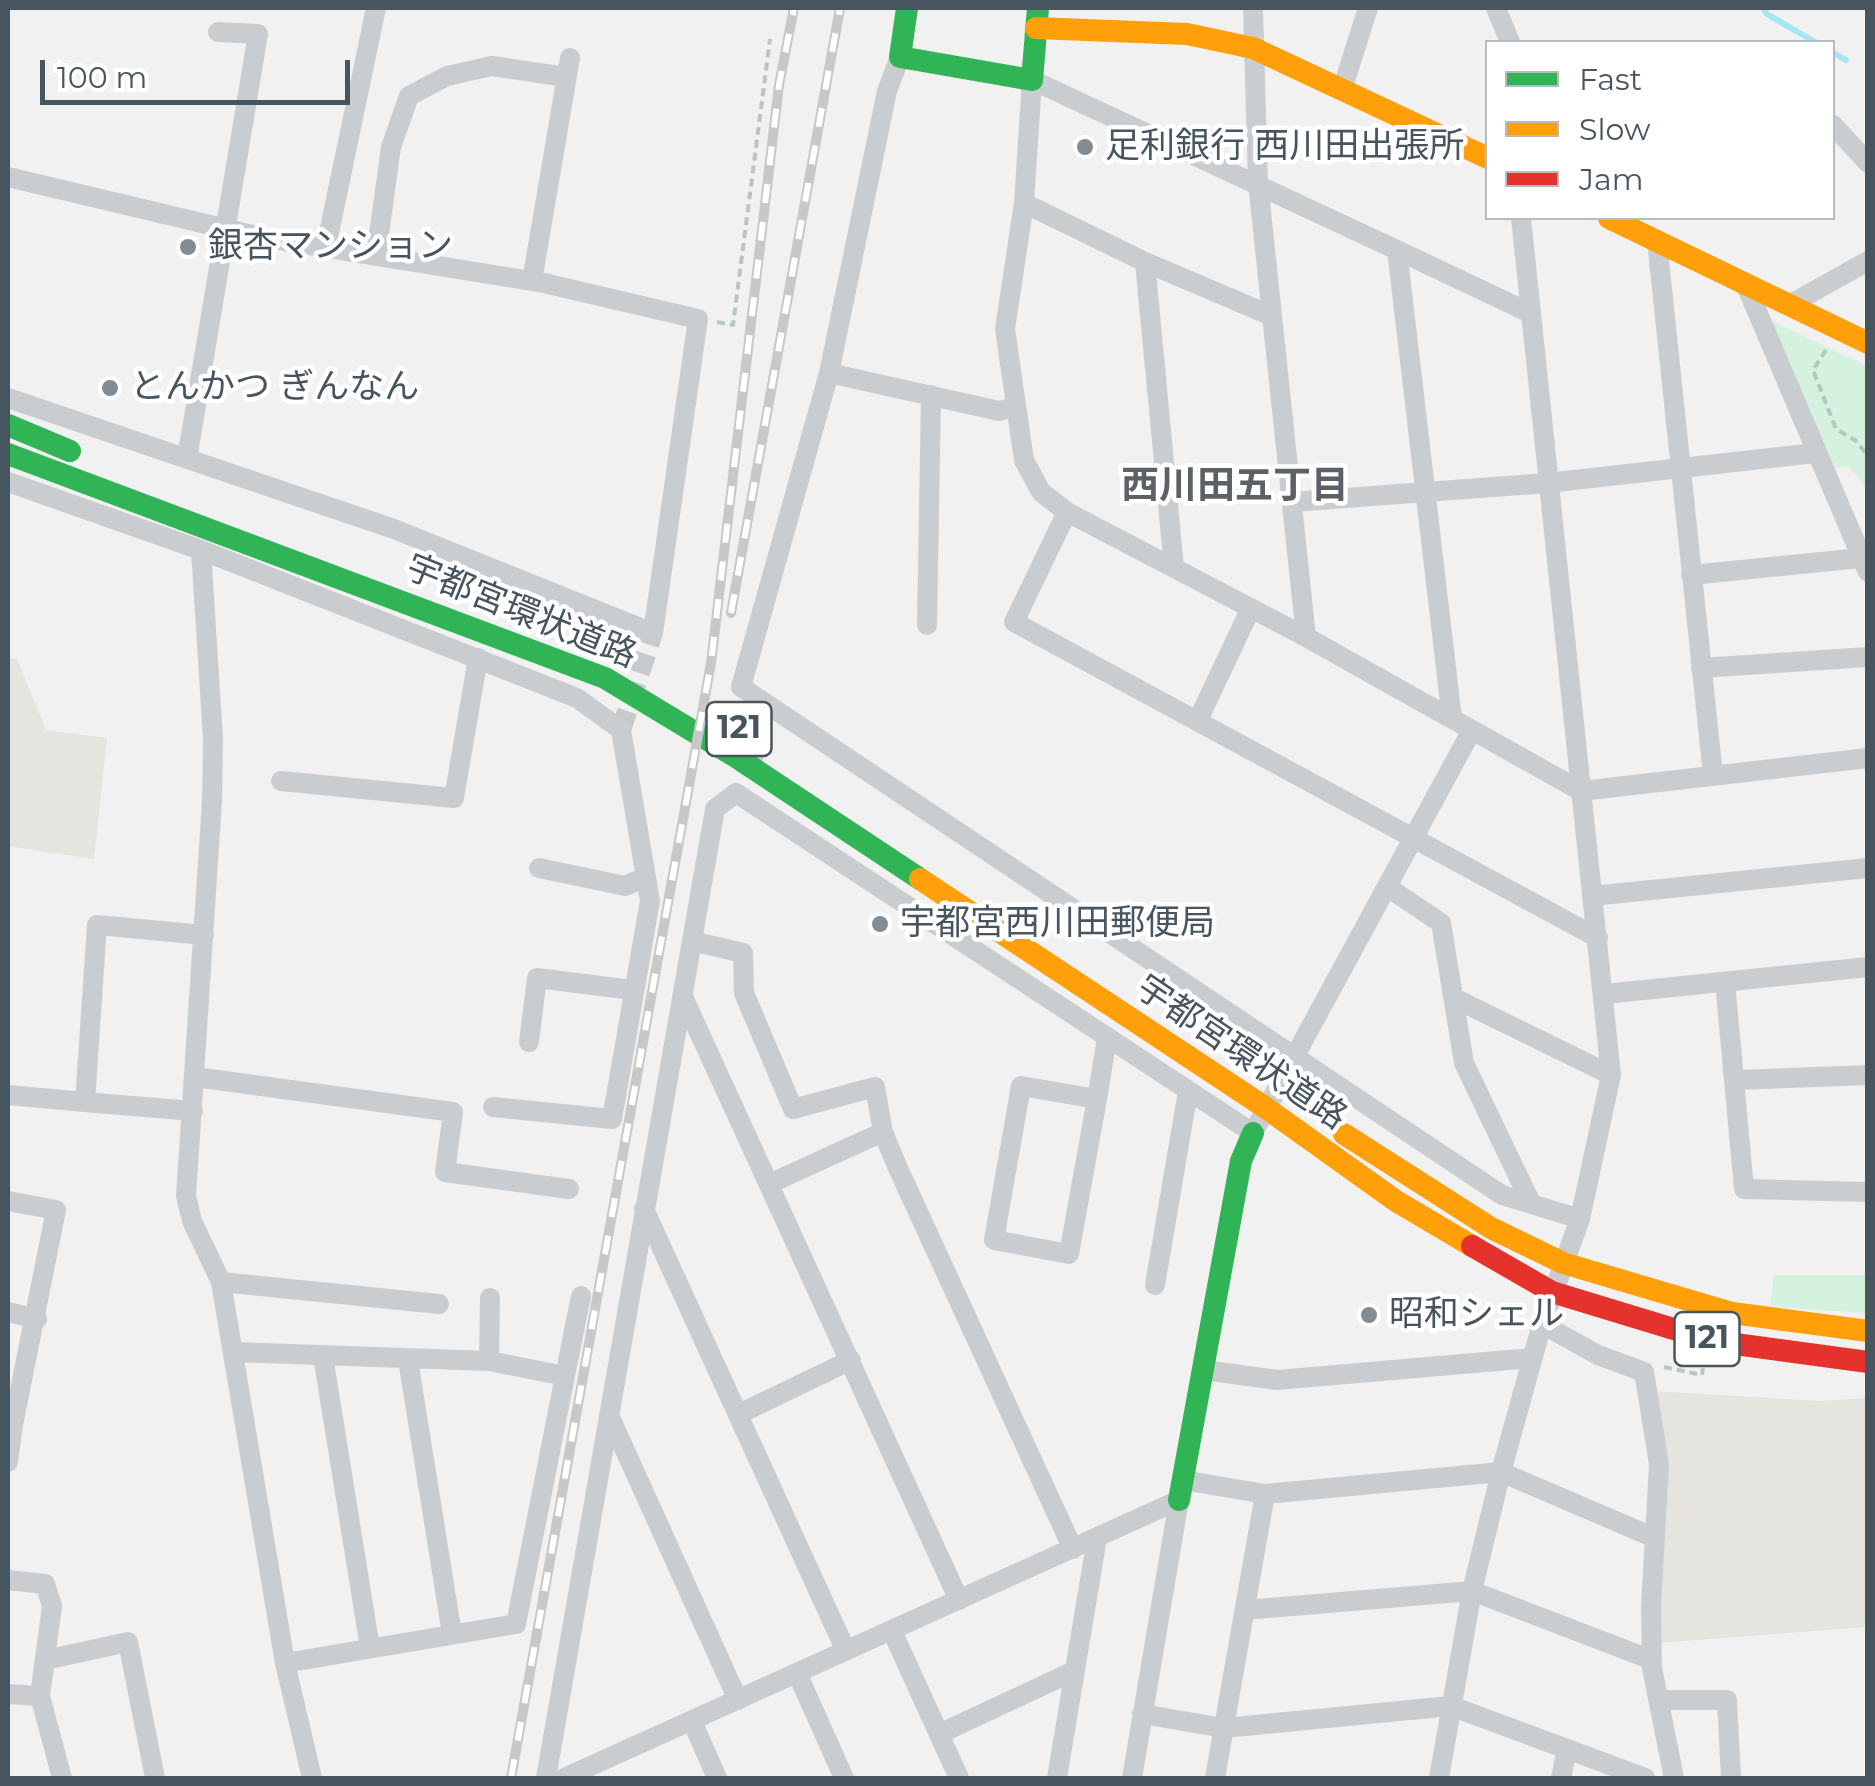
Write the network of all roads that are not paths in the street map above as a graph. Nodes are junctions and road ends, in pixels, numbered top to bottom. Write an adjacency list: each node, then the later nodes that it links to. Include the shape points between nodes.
1 (376, 8): 23 (street)
2 (907, 8): 10 (main road)
3 (1254, 8): 9 (street)
4 (1368, 8): 12 (street)
5 (1496, 8): 8 (street)
6 (1037, 18): 9 (main road, via 1188,34); 11 (main road)
7 (218, 32): 21 (street, via 258,34)
8 (1509, 40)
9 (1252, 48): 12 (main road); 17 (street)
10 (900, 58): 11 (main road); 34 (street, via 887,91)
11 (1032, 80): 17 (street); 18 (street)
12 (1342, 90): 14 (main road)
13 (1835, 127): 15 (street)
14 (1485, 157)
15 (1868, 163)
16 (8, 177): 21 (street)
17 (1258, 183): 24 (street); 32 (street)
18 (1024, 203): 26 (street); 37 (street, via 1006,329)
19 (1521, 220): 31 (street)
20 (1613, 220): 22 (main road)
21 (229, 229): 23 (street); 41 (street)
22 (1657, 241): 29 (main road); 42 (street)
23 (326, 248): 25 (street)
24 (1397, 250): 31 (street); 45 (street)
25 (376, 256): 28 (street); 28 (street, via 391,147 409,96 447,76 492,66 568,67)
26 (1145, 262): 32 (street); 51 (street)
27 (1868, 262): 30 (street)
28 (532, 281): 41 (street, via 698,320 653,633 394,529)
29 (1746, 283): 30 (main road); 39 (street)
30 (1789, 304): 33 (main road)
31 (1530, 312): 44 (street)
32 (1272, 316): 46 (street)
33 (1868, 343)
34 (829, 372): 35 (street); 84 (street, via 741,687)
35 (931, 395): 37 (street); 54 (street)
36 (8, 398): 41 (street)
37 (1016, 408): 48 (street, via 1024,460 1042,492)
38 (8, 426): 47 (main road)
39 (1815, 453): 42 (street); 50 (street)
40 (8, 454): 92 (main road, 宇都宮環状道路 / 121, via 605,678 736,757 1026,952)
41 (187, 459)
42 (1680, 468): 44 (street); 52 (street)
43 (8, 482): 49 (street)
44 (1547, 482): 45 (street); 65 (street)
45 (1424, 492): 46 (street); 59 (street)
46 (1292, 502): 55 (street)
47 (212, 505)
48 (1067, 512): 51 (street); 60 (street, via 1014,622)
49 (201, 550): 57 (street); 73 (street, via 213,739)
50 (1864, 565): 52 (street)
51 (1174, 568): 53 (street)
52 (1691, 575): 58 (street)
53 (1251, 608): 55 (street); 60 (street)
54 (927, 626)
55 (1306, 636): 59 (street)
56 (1868, 656): 58 (street)
57 (478, 658): 64 (street, via 454,798); 70 (street, via 577,698 621,730)
58 (1701, 668): 63 (street)
59 (1452, 719): 61 (street)
60 (1198, 720): 66 (street)
61 (1472, 730): 65 (street); 66 (street)
62 (1868, 758): 63 (street)
63 (1712, 774): 65 (street)
64 (281, 781)
65 (1581, 791): 72 (street)
66 (1417, 838): 71 (street); 74 (street)
67 (913, 846): 92 (main road, 宇都宮環状道路 / 121)
68 (539, 868): 70 (street, via 625,886)
69 (1868, 868): 72 (street)
70 (646, 878): 78 (street, via 650,901)
71 (1389, 888): 81 (street, via 1441,923); 84 (street)
72 (1592, 896): 74 (street)
73 (204, 935): 87 (street); 93 (street, via 97,925)
74 (1598, 938): 79 (street)
75 (692, 941): 80 (street); 82 (street, via 715,809 736,794); 96 (street, via 743,952 744,994 793,1109 875,1088)
76 (1868, 967): 77 (street)
77 (1725, 982): 79 (street); 88 (street)
78 (632, 990): 83 (street, via 537,978); 94 (street, via 612,1119)
79 (1605, 994): 85 (street)
80 (683, 997): 98 (street); 103 (street)
81 (1454, 998): 85 (street); 102 (street, via 1464,1063)
82 (1106, 1038): 89 (street); 91 (street)
83 (529, 1042)
84 (1295, 1058): 92 (street); 102 (street, via 1502,1195)
85 (1610, 1074): 104 (street)
86 (1868, 1075): 88 (street)
87 (195, 1077): 95 (street); 99 (street, via 452,1112 445,1172)
88 (1738, 1080): 100 (street, via 1744,1189)
89 (1188, 1091): 97 (street); 107 (street)
90 (8, 1095): 93 (street)
91 (1098, 1099): 91 (street, via 1069,1254 994,1240 1021,1086)
92 (1272, 1100): 97 (street); 105 (main road, 宇都宮環状道路 / 121); 108 (main road, 宇都宮環状道路 / 121, via 1396,1202)
93 (85, 1102): 95 (street)
94 (493, 1108)
95 (193, 1111): 106 (street, via 186,1196)
96 (883, 1132): 98 (street); 134 (street)
97 (1253, 1133): 123 (main road, via 1240,1162)
98 (771, 1183): 120 (street)
99 (569, 1189)
100 (1868, 1192)
101 (8, 1202): 113 (street, via 56,1210)
102 (1531, 1203): 104 (street)
103 (644, 1209): 125 (street); 126 (street)
104 (1580, 1220): 105 (street)
105 (1562, 1263): 108 (street); 115 (main road, 宇都宮環状道路 / 121, via 1732,1314)
106 (222, 1282): 111 (street); 116 (street)
107 (1155, 1285)
108 (1552, 1292): 114 (street); 122 (main road, 宇都宮環状道路 / 121, via 1713,1341)
109 (582, 1296): 124 (street)
110 (490, 1298): 121 (street)
111 (439, 1304)
112 (8, 1312): 113 (street)
113 (37, 1319): 127 (street)
114 (1542, 1324): 118 (street); 133 (street, via 1644,1372 1659,1464)
115 (1868, 1331)
116 (234, 1352): 117 (street); 145 (street)
117 (322, 1356): 119 (street); 141 (street)
118 (1532, 1358): 123 (street, via 1277,1380); 129 (street)
119 (408, 1360): 121 (street); 140 (street)
120 (851, 1360): 126 (street); 137 (street)
121 (488, 1362): 124 (street)
122 (1868, 1362)
123 (1204, 1370): 130 (main road)
124 (564, 1376): 140 (street, via 516,1624)
125 (609, 1414): 150 (street); 162 (street)
126 (739, 1414): 142 (street)
127 (10, 1424): 128 (street)
128 (8, 1462)
129 (1501, 1472): 131 (street); 133 (street); 136 (street)
130 (1181, 1490): 131 (street); 132 (street); 153 (street)
131 (1265, 1494): 138 (street)
132 (1097, 1538): 134 (street); 146 (street)
133 (1655, 1538): 144 (street)
134 (1073, 1548): 137 (street)
135 (8, 1580): 143 (street, via 45,1584 52,1606)
136 (1472, 1591): 138 (street); 144 (street); 152 (street)
137 (959, 1600): 139 (street)
138 (1245, 1610): 155 (street)
139 (892, 1630): 142 (street); 156 (street)
140 (452, 1634): 141 (street)
141 (370, 1648): 145 (street)
142 (846, 1652): 147 (street)
143 (45, 1660): 149 (street); 160 (street, via 128,1642)
144 (1652, 1660): 151 (street)
145 (285, 1663): 161 (street)
146 (1074, 1671): 156 (street); 166 (street)
147 (797, 1673): 150 (street); 164 (street)
148 (8, 1694): 149 (street)
149 (40, 1696): 159 (street)
150 (738, 1700): 154 (street)
151 (1658, 1700): 172 (street); 173 (street, via 1727,1700)
152 (1452, 1706): 155 (street); 157 (street); 169 (street)
153 (1142, 1714): 155 (street); 167 (street)
154 (692, 1721): 158 (street); 163 (street)
155 (1224, 1728): 168 (street)
156 (939, 1734): 165 (street)
157 (1567, 1749): 170 (street); 171 (street)
158 (575, 1776)
159 (62, 1778)
160 (155, 1778)
161 (312, 1778)
162 (546, 1778)
163 (717, 1778)
164 (844, 1778)
165 (959, 1778)
166 (1057, 1778)
167 (1132, 1778)
168 (1215, 1778)
169 (1439, 1778)
170 (1562, 1778)
171 (1645, 1778)
172 (1674, 1778)
173 (1731, 1778)

